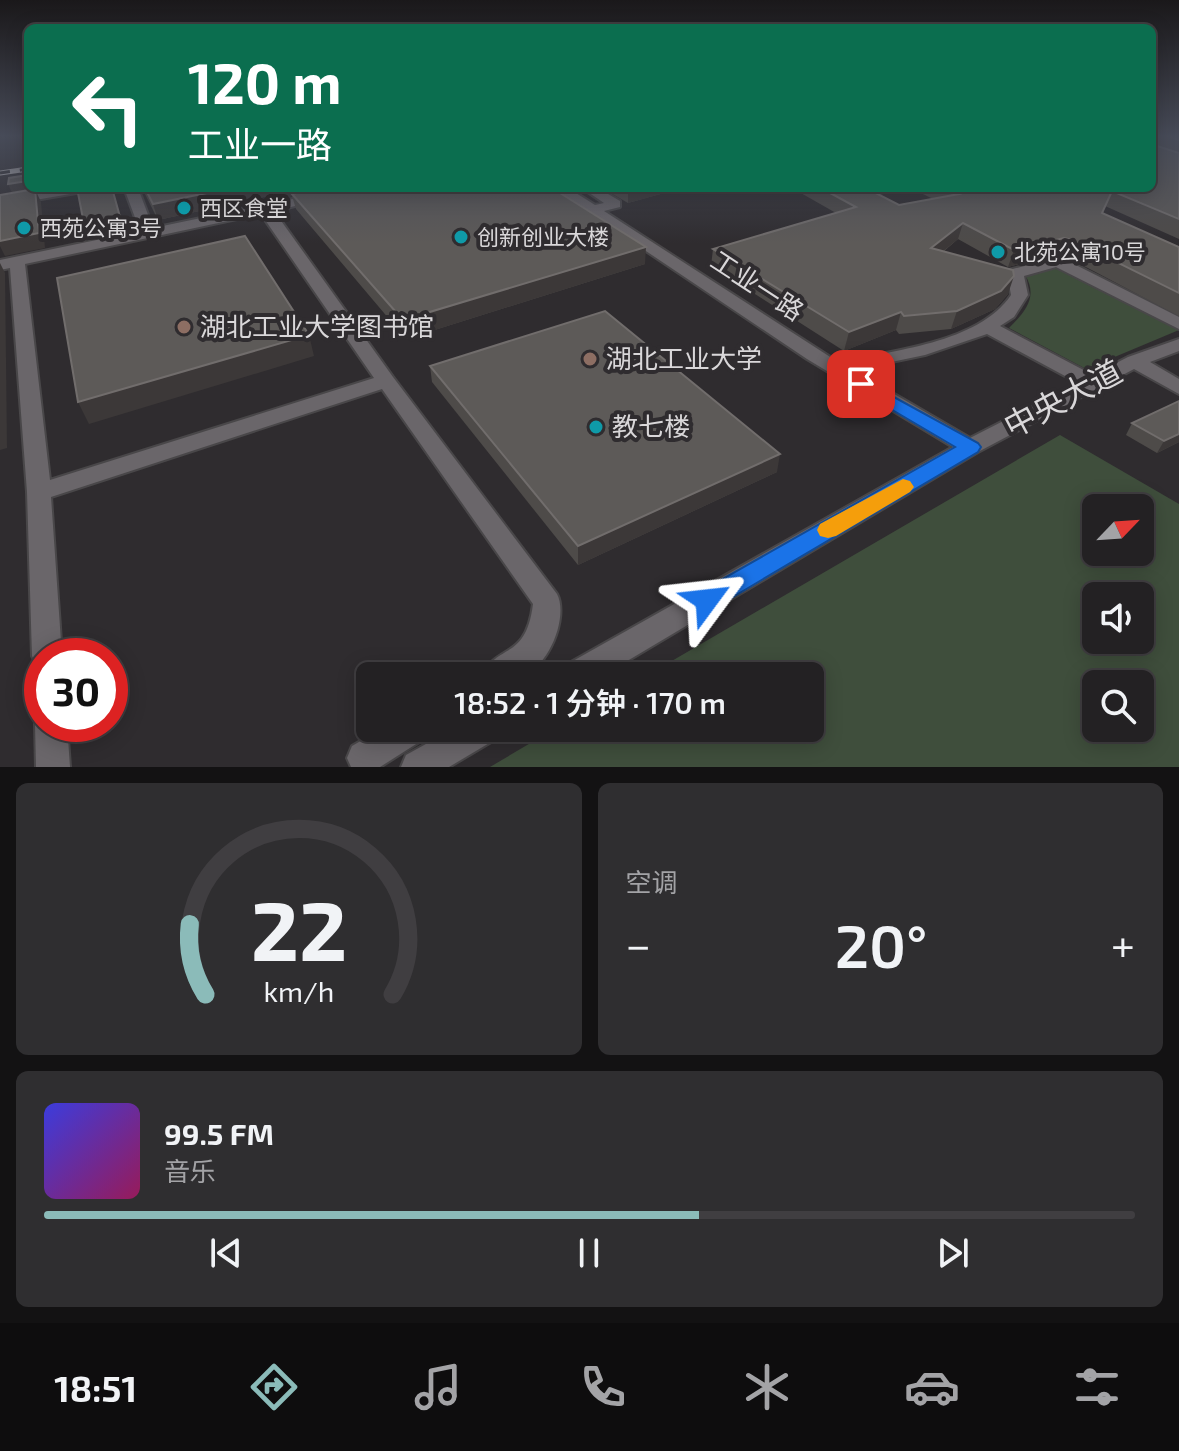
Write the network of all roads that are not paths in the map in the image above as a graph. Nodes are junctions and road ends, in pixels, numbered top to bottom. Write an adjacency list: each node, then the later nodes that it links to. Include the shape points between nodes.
1 (59, 192): 6 (street)
2 (132, 192): 9 (street)
3 (342, 192): 7 (street)
4 (565, 192): 8 (street, 工业一路)
5 (596, 192): 8 (street, via 615,204)
6 (0, 202)
7 (265, 209): 9 (street); 16 (street)
8 (593, 210): 15 (street, 工业一路)
9 (148, 234): 10 (street)
10 (9, 263): 20 (street)
11 (1179, 324): 12 (street, via 1058,262 1015,273 1021,292 1018,303)
12 (990, 328): 15 (street); 17 (street)
13 (1179, 345): 14 (street, 中央大道)
14 (1135, 361): 17 (street, 中央大道); 18 (street)
15 (836, 368): 19 (street, 工业一路)
16 (386, 381): 20 (street); 22 (street, via 547,602 545,631)
17 (1093, 383): 19 (street, 中央大道)
18 (1179, 388)
19 (970, 447): 23 (street, 中央大道)
20 (39, 492): 21 (street)
21 (46, 638)
22 (520, 662)
23 (599, 662)
24 (52, 742): 28 (street)
25 (392, 742): 27 (street)
26 (461, 742): 29 (street)
27 (360, 764)
28 (53, 767)
29 (418, 767)

